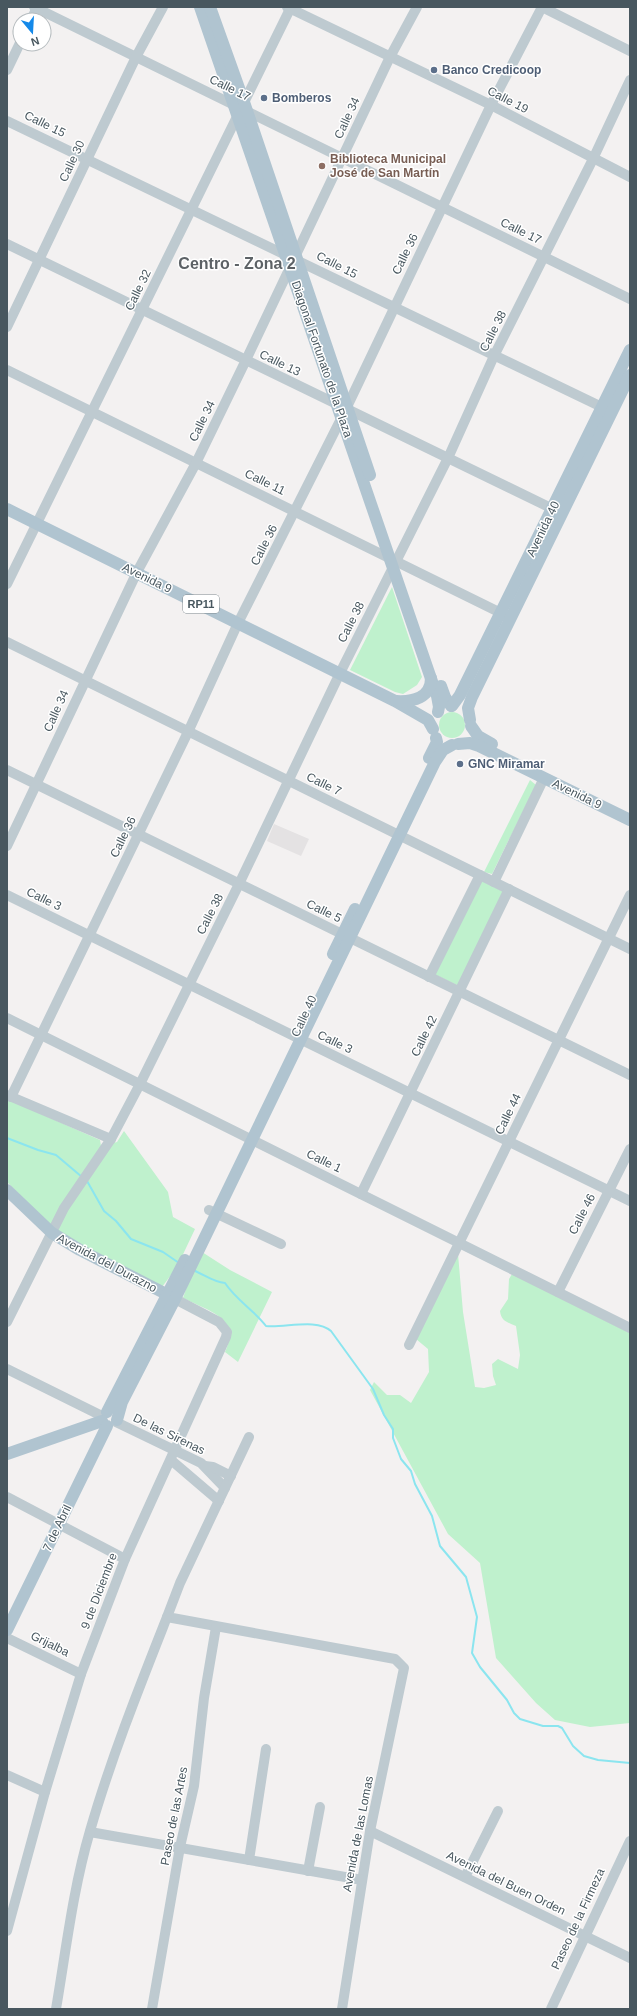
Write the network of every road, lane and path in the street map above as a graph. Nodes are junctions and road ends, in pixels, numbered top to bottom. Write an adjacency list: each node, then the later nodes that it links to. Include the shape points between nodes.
1 (36, 7): 10 (street, Calle 17)
2 (163, 7): 10 (street, Calle 30)
3 (200, 7): 15 (main road, Diagonal Fortunato de la Plaza)
4 (210, 7): 15 (main road, Diagonal Fortunato de la Plaza)
5 (417, 7): 11 (street, Calle 34)
6 (542, 7): 8 (street); 14 (street, Calle 36)
7 (289, 8): 11 (street, Calle 19); 15 (street, Calle 32)
8 (630, 51)
9 (16, 52): 12 (street)
10 (136, 57): 15 (street, Calle 17); 18 (street, Calle 30)
11 (390, 57): 14 (street, Calle 19); 17 (street, Calle 34)
12 (7, 70)
13 (630, 80): 19 (street, Calle 38)
14 (491, 105): 19 (street, Calle 19); 21 (street, Calle 36)
15 (241, 109): 17 (street, Calle 17); 22 (street, Calle 32); 25 (main road, Diagonal Fortunato de la Plaza)
16 (7, 121): 18 (street, Calle 15)
17 (342, 158): 21 (street, Calle 17); 25 (street, Calle 34)
18 (87, 159): 22 (street, Calle 15); 26 (street, Calle 30)
19 (593, 159): 20 (street, Calle 19); 24 (street, Calle 38)
20 (630, 177)
21 (442, 207): 24 (street, Calle 17); 28 (street, Calle 36)
22 (192, 209): 25 (street, Calle 15); 29 (street, Calle 32)
23 (7, 244): 26 (street, Calle 13)
24 (545, 257): 27 (street, Calle 17); 32 (street, Calle 38)
25 (293, 258): 28 (street, Calle 15); 33 (street, Calle 34); 36 (main road, Diagonal Fortunato de la Plaza)
26 (40, 260): 29 (street, Calle 13); 30 (street, Calle 30)
27 (630, 299)
28 (393, 308): 32 (street, Calle 15); 36 (street, Calle 36)
29 (143, 310): 33 (street, Calle 13); 38 (street, Calle 32)
30 (7, 327)
31 (630, 350): 37 (main road, Avenida 40)
32 (494, 356): 37 (street, Calle 15); 39 (street, Calle 38)
33 (246, 360): 36 (street, Calle 13); 40 (street, Calle 34)
34 (7, 370): 38 (street, Calle 11)
35 (630, 375): 37 (main road, Avenida 40)
36 (344, 409): 39 (street, Calle 13); 43 (street, Calle 36); 46 (main road, Diagonal Fortunato de la Plaza)
37 (606, 410): 42 (main road, Avenida 40); 44 (main road, Avenida 40)
38 (93, 412): 40 (street, Calle 11); 45 (street, Calle 32)
39 (448, 458): 42 (street, Calle 13); 46 (street, Calle 38)
40 (196, 463): 43 (street, Calle 11); 47 (street, Calle 34)
41 (7, 509): 45 (main road, Avenida 9 / RP11)
42 (553, 509): 44 (street); 49 (main road, Avenida 40)
43 (296, 512): 46 (street, Calle 11); 50 (street, Calle 36)
44 (559, 520): 49 (main road, Avenida 40)
45 (36, 523): 47 (main road, Avenida 9 / RP11); 48 (street, Calle 32)
46 (395, 562): 49 (street, Calle 11); 52 (street, Calle 38); 53 (main road, Diagonal Fortunato de la Plaza); 56 (main road, Diagonal Fortunato de la Plaza, via 441,688)
47 (136, 572): 50 (main road, Avenida 9 / RP11); 54 (street, Calle 34)
48 (7, 584)
49 (506, 615): 56 (main road, Avenida 40); 58 (main road, Avenida 40, via 469,703)
50 (238, 623): 52 (main road, Avenida 9 / RP11); 59 (street, Calle 36)
51 (7, 642): 54 (street, Calle 7)
52 (340, 674): 55 (main road, Avenida 9 / RP11); 64 (street, Calle 38)
53 (431, 678): 55 (main road, via 430,688 424,695 411,701); 57 (main road, Diagonal Fortunato de la Plaza, via 437,696)
54 (85, 680): 59 (street, Calle 7); 65 (street, Calle 34)
55 (395, 701): 57 (main road, Avenida 9 / RP11, via 432,715); 60 (main road, Avenida 9 / RP11, via 428,720)
56 (452, 706): 57 (main road); 58 (main road, via 465,712)
57 (437, 713): 60 (main road, via 433,721)
58 (471, 723): 61 (main road, via 467,737); 66 (main road, Avenida 9, via 476,734 483,740)
59 (188, 732): 64 (street, Calle 7); 69 (street, Calle 36)
60 (434, 733): 61 (main road, RP11, via 446,744); 68 (main road, Calle 40, via 436,746)
61 (455, 744): 63 (main road, Avenida 9, via 470,743 479,746); 68 (main road, Calle 40, via 443,750 435,762)
62 (7, 770): 65 (street, Calle 5)
63 (544, 778): 67 (main road, Avenida 9); 72 (street)
64 (288, 781): 68 (street, Calle 7); 73 (street, Calle 38)
65 (37, 785): 69 (street, Calle 5); 70 (street, Calle 34)
66 (630, 812)
67 (630, 820)
68 (396, 834): 71 (street, Calle 7); 78 (main road, Calle 40)
69 (138, 835): 73 (street, Calle 5); 77 (street, Calle 36)
70 (7, 846)
71 (480, 875): 72 (street, Calle 7); 81 (street)
72 (494, 882): 74 (street, Calle 7)
73 (239, 884): 78 (street, Calle 5); 82 (street, Calle 38)
74 (509, 889): 79 (street, Calle 7); 83 (street, Calle 42)
75 (7, 895): 77 (street, Calle 3)
76 (630, 895): 79 (street, Calle 44)
77 (89, 935): 82 (street, Calle 3); 85 (street, Calle 36)
78 (346, 936): 81 (street, Calle 5); 86 (main road, Calle 40)
79 (609, 939): 80 (street, Calle 7); 87 (street, Calle 44)
80 (630, 949)
81 (429, 977): 83 (street, Calle 5)
82 (189, 984): 86 (street, Calle 3); 89 (street, Calle 38)
83 (460, 992): 87 (street, Calle 5); 90 (street, Calle 42)
84 (7, 1018): 85 (street, Calle 1)
85 (41, 1035): 89 (street, Calle 1); 91 (street, Calle 36)
86 (298, 1038): 90 (street, Calle 3); 93 (main road, Calle 40)
87 (559, 1040): 88 (street, Calle 5); 94 (street, Calle 44)
88 (630, 1075)
89 (140, 1084): 92 (street, Calle 38); 93 (street, Calle 1)
90 (410, 1093): 94 (street, Calle 3); 98 (street, Calle 42)
91 (9, 1096): 92 (street)
92 (111, 1139): 101 (street, Calle 38, via 64,1208)
93 (248, 1139): 98 (street, Calle 1); 100 (main road, Calle 40)
94 (510, 1142): 97 (street, Calle 3); 102 (street, Calle 44)
95 (630, 1149): 97 (street, Calle 46)
96 (7, 1190): 101 (main road, Avenida del Durazno)
97 (609, 1190): 99 (street, Calle 3); 105 (street, Calle 46)
98 (361, 1194): 102 (street, Calle 1)
99 (630, 1201)
100 (212, 1212): 103 (street); 104 (main road, Calle 40)
101 (52, 1233): 106 (main road, Avenida del Durazno); 107 (street, Calle 38)
102 (460, 1243): 105 (street, Calle 1); 109 (street, Calle 44)
103 (281, 1244)
104 (182, 1274): 106 (main road, 7 de Abril)
105 (558, 1292): 108 (street, Calle 1)
106 (171, 1297): 111 (main road, 7 de Abril, via 122,1402); 113 (street, 9 de Diciembre, via 220,1322 227,1332 224,1344)
107 (7, 1322)
108 (630, 1328)
109 (409, 1344)
110 (7, 1370): 111 (street, De las Sirenas)
111 (108, 1420): 113 (street, De las Sirenas); 114 (main road); 121 (main road, 7 de Abril)
112 (249, 1437): 117 (street)
113 (175, 1451): 115 (street, 9 de Diciembre); 116 (street, De las Sirenas)
114 (7, 1454)
115 (171, 1460): 120 (street); 122 (street, 9 de Diciembre)
116 (205, 1466): 117 (street); 118 (street, De las Sirenas)
117 (231, 1476): 118 (street)
118 (225, 1488): 120 (street)
119 (7, 1497): 121 (street)
120 (219, 1501): 123 (street, via 180,1583)
121 (59, 1524): 122 (street); 125 (main road, 7 de Abril)
122 (126, 1559): 127 (street, 9 de Diciembre)
123 (167, 1617): 124 (street); 134 (street, via 121,1735)
124 (216, 1627): 133 (street, Avenida de las Lomas, via 395,1659 403,1666 404,1672); 136 (street, Paseo de las Artes, via 204,1698 194,1786)
125 (7, 1630)
126 (7, 1638): 127 (street, Grijalba)
127 (81, 1674): 130 (street, 9 de Diciembre)
128 (266, 1749): 137 (street)
129 (7, 1775): 130 (street)
130 (45, 1792): 141 (street, 9 de Diciembre)
131 (320, 1807): 138 (street)
132 (498, 1811): 139 (street)
133 (370, 1831): 139 (street, Avenida del Buen Orden); 140 (street, Avenida de las Lomas)
134 (90, 1832): 136 (street); 144 (street, via 73,1904)
135 (630, 1841): 142 (street, Paseo de la Firmeza)
136 (180, 1847): 137 (street); 145 (street, Paseo de las Artes)
137 (249, 1860): 138 (street)
138 (308, 1871): 140 (street)
139 (465, 1877): 142 (street, Avenida del Buen Orden)
140 (362, 1880): 146 (street, Avenida de las Lomas)
141 (7, 1927)
142 (584, 1936): 143 (street, Avenida del Buen Orden); 147 (street, Paseo de la Firmeza)
143 (630, 1958)
144 (56, 2009)
145 (152, 2009)
146 (342, 2009)
147 (551, 2009)

